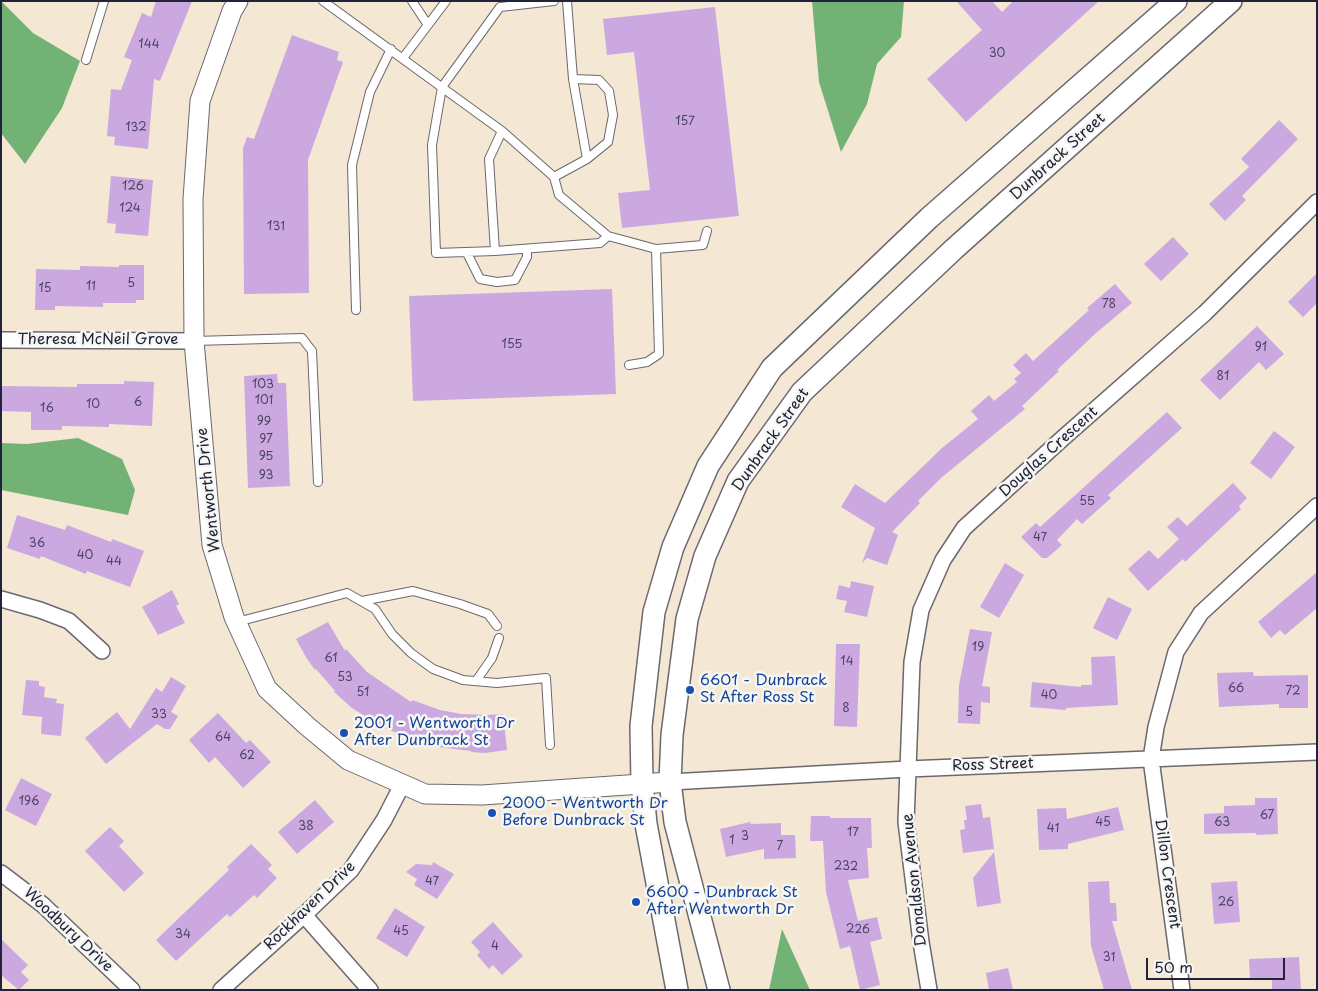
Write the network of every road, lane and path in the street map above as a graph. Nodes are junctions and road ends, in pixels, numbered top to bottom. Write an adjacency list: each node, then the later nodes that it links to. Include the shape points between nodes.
1 (104, 1): 13 (lane)
2 (238, 1): 28 (street, Wentworth Drive, via 200,101 193,199)
3 (323, 1): 11 (lane)
4 (412, 1): 10 (lane)
5 (446, 1): 10 (lane)
6 (554, 1): 15 (lane, via 500,7)
7 (567, 1): 14 (lane)
8 (1176, 1): 44 (main road, via 929,218 772,368 708,466 673,547 654,612 641,726)
9 (1230, 1): 43 (main road, Dunbrack Street, via 954,249 802,392 738,481 705,556 687,619 672,735)
10 (428, 25): 12 (lane)
11 (391, 50): 12 (lane); 26 (lane, via 370,92 352,164)
12 (403, 58): 15 (lane)
13 (86, 60)
14 (573, 79): 17 (lane); 17 (lane, via 599,80 609,91 613,115 608,142)
15 (442, 87): 16 (lane); 25 (lane, via 432,146 436,253)
16 (502, 131): 18 (lane); 24 (lane, via 489,159)
17 (587, 159): 18 (lane)
18 (554, 177): 21 (lane, via 559,195)
19 (1317, 202): 42 (street, Douglas Crescent, via 1205,313 964,528 943,560 921,610 912,662)
20 (707, 232): 23 (lane, via 703,245)
21 (608, 236): 22 (lane, via 600,243); 23 (lane)
22 (527, 249): 24 (lane); 25 (lane, via 527,257 515,280 496,282 480,279)
23 (656, 249): 29 (lane, via 659,354 647,362)
24 (495, 251): 25 (lane)
25 (467, 252)
26 (356, 310)
27 (1, 340): 28 (street, Theresa McNeil Grove)
28 (194, 341): 30 (lane, via 302,338 312,351); 34 (street, Wentworth Drive, via 212,545)
29 (628, 365)
30 (318, 482)
31 (1317, 506): 41 (street, via 1201,613 1176,652)
32 (1, 598): 37 (street, via 69,621)
33 (362, 601): 34 (lane, via 347,593); 35 (lane, via 413,591 488,614); 38 (lane, via 375,609 392,634 411,653 433,669 463,680)
34 (236, 622): 45 (street, Wentworth Drive, via 267,690 348,760)
35 (497, 626)
36 (499, 638): 38 (lane, via 492,658)
37 (102, 651)
38 (476, 681): 39 (lane, via 546,678)
39 (550, 745)
40 (1317, 752): 41 (street, Ross Street)
41 (1151, 759): 42 (street, Ross Street); 54 (street, Dillon Crescent)
42 (908, 769): 43 (street, Ross Street); 53 (street, Donaldson Avenue, via 906,822)
43 (670, 782): 44 (street, Wentworth Drive); 52 (main road, Dunbrack Street, via 675,822)
44 (642, 783): 45 (street, Wentworth Drive, via 482,795 425,794); 51 (main road, via 646,824)
45 (402, 785): 47 (street, Rockhaven Drive, via 384,820 351,870)
46 (1, 873): 48 (street, Woodbury Drive, via 43,905)
47 (304, 915): 49 (street, Rockhaven Drive); 50 (street)
48 (132, 990)
49 (221, 990)
50 (370, 990)
51 (677, 990)
52 (719, 990)
53 (929, 990)
54 (1182, 990)

